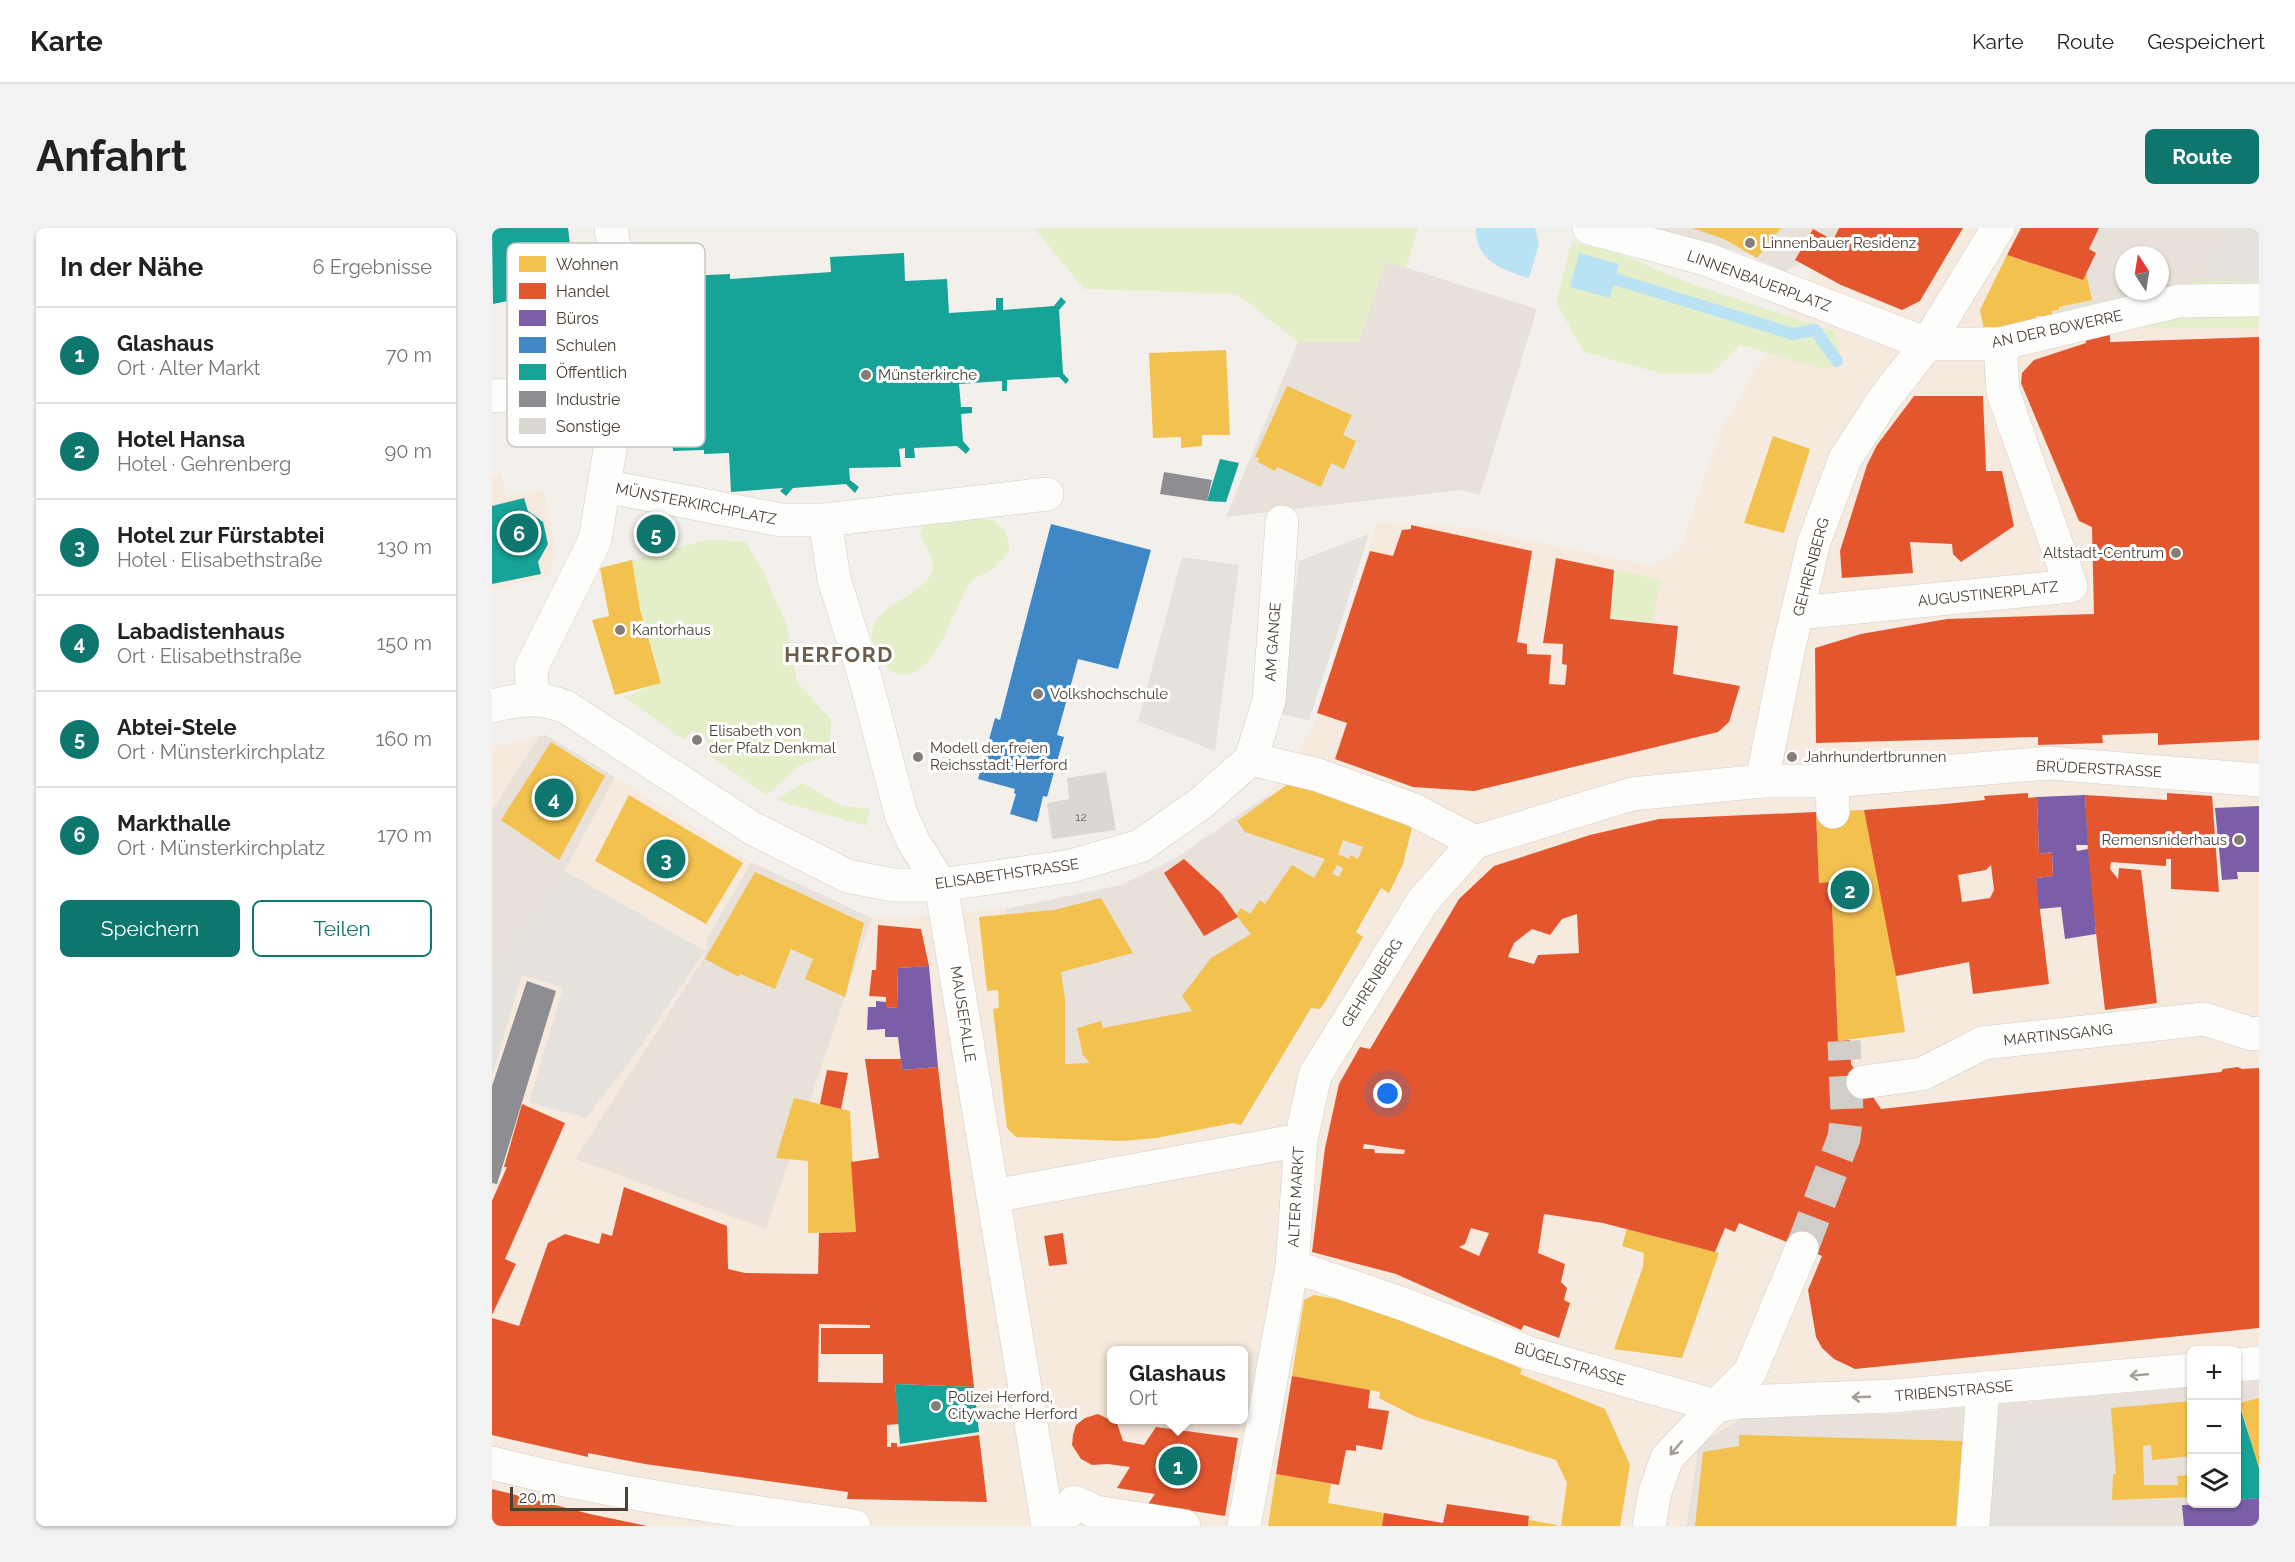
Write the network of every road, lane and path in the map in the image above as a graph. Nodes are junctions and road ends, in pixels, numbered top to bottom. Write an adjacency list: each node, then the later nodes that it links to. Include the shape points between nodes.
1 (611, 228): 4 (street, MÜNSTERKIRCHPLATZ)
2 (1589, 228): 6 (street, LINNENBAUERPLATZ, via 1706,259)
3 (1998, 228): 6 (street, GEHRENBERG)
4 (613, 243)
5 (2259, 300): 7 (street, AN DER BOWERRE, via 2179,301)
6 (1927, 344): 7 (street, AN DER BOWERRE); 13 (street, GEHRENBERG, via 1884,399 1845,459 1815,542)
7 (2000, 344): 13 (street, AUGUSTINERPLATZ, via 2003,392 2070,586)
8 (610, 447): 9 (street, MÜNSTERKIRCHPLATZ)
9 (604, 486): 11 (street, MÜNSTERKIRCHPLATZ, via 781,520); 14 (street, MÜNSTERKIRCHPLATZ, via 595,540 531,668)
10 (1047, 494): 11 (street, MÜNSTERKIRCHPLATZ)
11 (825, 520): 20 (street, via 834,579 901,814)
12 (1282, 522): 16 (street, AM GANGE, via 1269,700)
13 (1798, 614): 18 (street, GEHRENBERG)
14 (533, 699): 15 (street, ELISABETHSTRASSE); 20 (street, ELISABETHSTRASSE, via 566,707 752,828 847,876 893,885)
15 (492, 705)
16 (1251, 759): 19 (street, via 1318,775 1414,810); 20 (street, ELISABETHSTRASSE, via 1200,804 1140,846 1071,866)
17 (2259, 780): 18 (street, BRÜDERSTRASSE, via 2049,764 1832,796)
18 (1762, 781): 19 (street, via 1632,794)
19 (1475, 842): 23 (street, GEHRENBERG, via 1423,901 1315,1075)
20 (941, 885): 24 (street, MAUSEFALLE)
21 (2259, 1033): 22 (street, MARTINSGANG, via 2204,1019 1983,1043 1922,1074)
22 (1863, 1082)
23 (1301, 1140): 24 (street, ALTER MARKT); 26 (street, ALTER MARKT)
24 (993, 1196): 34 (street)
25 (1802, 1248): 31 (street, via 1750,1372)
26 (1292, 1266): 31 (street, BÜGELSTRASSE, via 1529,1353); 37 (street, ALTER MARKT)
27 (2259, 1363): 28 (street)
28 (2241, 1365)
29 (2187, 1370): 30 (street, TRIBENSTRASSE, one-way to 30)
30 (1983, 1388): 31 (street, TRIBENSTRASSE, one-way to 31); 39 (street)
31 (1716, 1406): 38 (street, one-way to 38, via 1667,1458)
32 (492, 1463): 33 (street, via 688,1503)
33 (854, 1526)
34 (1048, 1526)
35 (1059, 1526): 36 (street, via 1074,1502 1096,1512)
36 (1184, 1526)
37 (1244, 1526)
38 (1649, 1526)
39 (1973, 1526)

